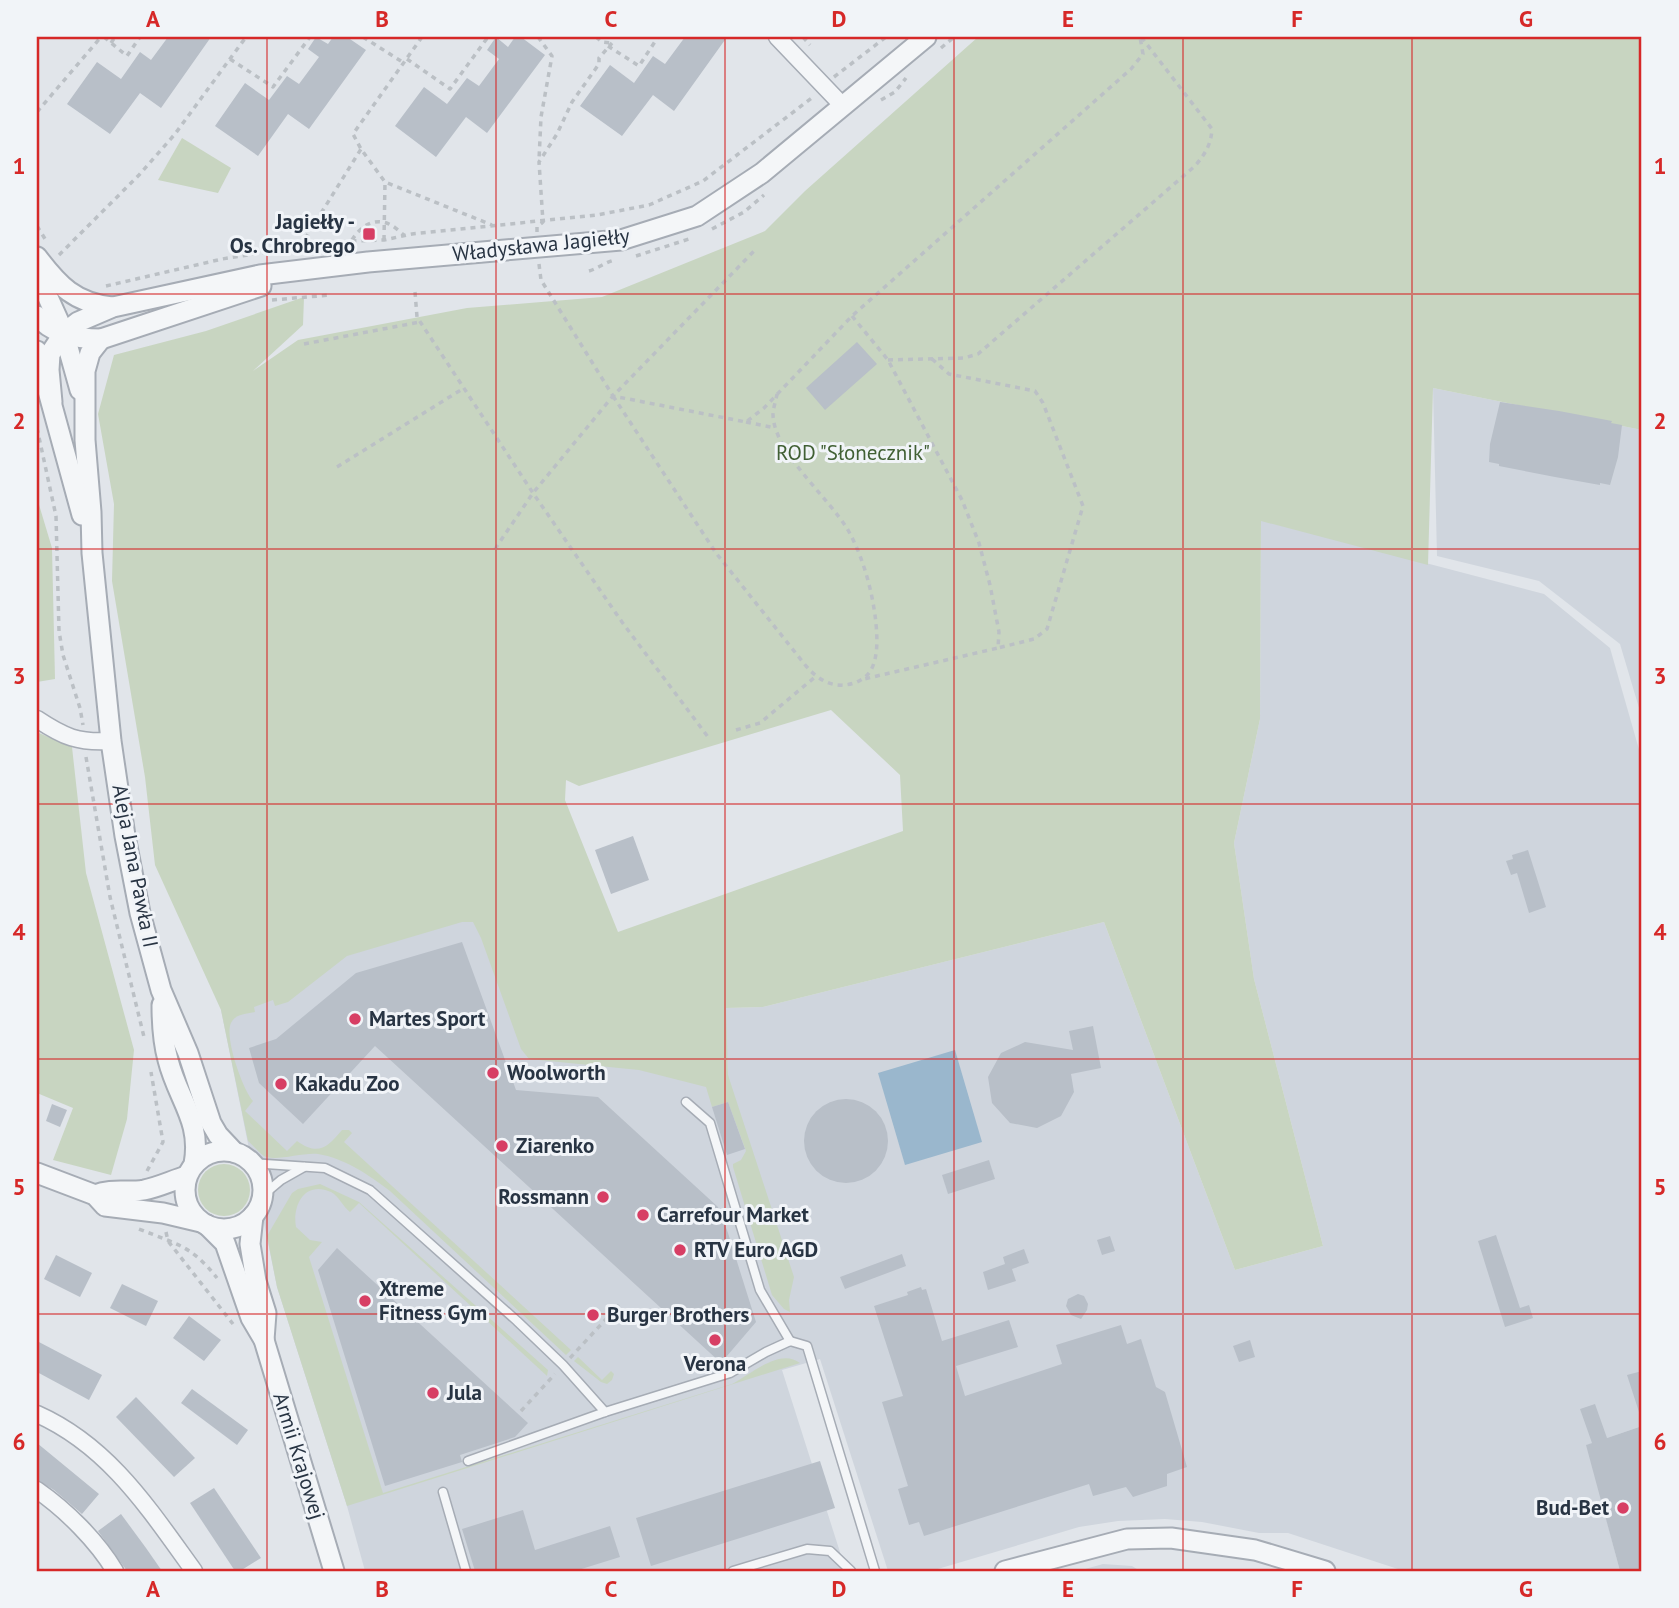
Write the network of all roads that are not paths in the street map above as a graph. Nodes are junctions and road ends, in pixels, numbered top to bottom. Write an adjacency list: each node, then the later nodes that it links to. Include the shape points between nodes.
1 (777, 37): 3 (street)
2 (926, 37): 3 (street, Władysława Jagiełły)
3 (843, 106): 5 (street, Władysława Jagiełły, via 762,173 697,216 666,228 621,240)
4 (37, 257): 7 (street, via 67,292 94,305)
5 (343, 265): 7 (street, Władysława Jagiełły, via 260,275); 10 (street, Władysława Jagiełły, via 261,286)
6 (37, 274): 9 (street, Aleja Jana Pawła II)
7 (113, 307): 9 (street, Władysława Jagiełły)
8 (37, 316): 9 (street, via 46,327)
9 (64, 332): 10 (street, Władysława Jagiełły, via 79,339); 12 (street, Aleja Jana Pawła II); 13 (street, via 50,354)
10 (101, 339): 12 (street, Aleja Jana Pawła II, via 90,353)
11 (37, 351): 13 (street, Aleja Jana Pawła II)
12 (84, 401): 14 (street, Aleja Jana Pawła II)
13 (52, 402): 14 (street, Aleja Jana Pawła II)
14 (92, 553): 16 (street, Aleja Jana Pawła II)
15 (37, 719): 16 (street, via 62,735 85,742)
16 (111, 741): 17 (street, Aleja Jana Pawła II, via 125,836)
17 (161, 990): 19 (street, Aleja Jana Pawła II, via 211,1123); 22 (street, Aleja Jana Pawła II, via 168,1059 197,1138)
18 (685, 1102): 29 (lane, via 710,1123 760,1290)
19 (234, 1152): 20 (street); 22 (street, via 212,1152)
20 (252, 1163): 21 (lane); 25 (street, via 262,1182)
21 (304, 1167): 25 (lane); 30 (lane, via 335,1172 370,1190 517,1321)
22 (191, 1170): 24 (street, via 146,1190 107,1190); 27 (street, via 185,1191 188,1205)
23 (37, 1173): 24 (street)
24 (95, 1195): 27 (street, via 105,1206)
25 (262, 1196): 26 (street)
26 (253, 1216): 27 (street, via 235,1227); 28 (street, Armii Krajowej, via 250,1244 266,1313)
27 (204, 1224): 28 (street, Armii Krajowej, via 225,1243 251,1318)
28 (264, 1340): 37 (street, Armii Krajowej)
29 (790, 1341): 30 (lane, via 730,1373); 41 (lane, via 807,1346)
30 (605, 1412): 32 (lane)
31 (37, 1414): 36 (street, via 61,1424 101,1455 135,1491)
32 (468, 1461)
33 (37, 1490): 35 (street, via 82,1530)
34 (443, 1492): 38 (lane)
35 (116, 1571)
36 (194, 1571)
37 (334, 1571)
38 (466, 1571)
39 (733, 1571): 40 (lane, via 807,1549 830,1551)
40 (851, 1571)
41 (876, 1571)
42 (1005, 1571): 43 (street, via 1126,1539 1171,1538 1255,1550)
43 (1325, 1571)

